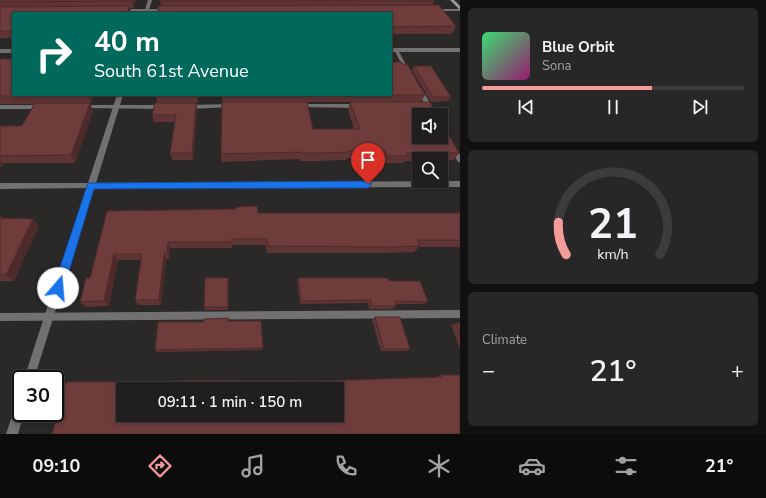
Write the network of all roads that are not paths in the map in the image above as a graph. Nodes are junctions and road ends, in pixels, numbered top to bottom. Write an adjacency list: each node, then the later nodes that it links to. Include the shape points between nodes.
1 (150, 0): 7 (street)
2 (452, 0): 3 (main road)
3 (460, 9): 6 (lane)
4 (116, 10): 7 (lane)
5 (170, 10): 7 (lane)
6 (431, 10)
7 (146, 12)
8 (393, 50): 9 (street); 12 (lane)
9 (460, 50)
10 (0, 51): 11 (street)
11 (12, 51)
12 (410, 75)
13 (414, 81): 19 (lane)
14 (120, 96): 23 (street)
15 (233, 106): 25 (lane)
16 (296, 106): 17 (lane)
17 (366, 106)
18 (421, 106): 19 (lane)
19 (428, 106)
20 (0, 107): 21 (lane)
21 (46, 107)
22 (77, 107): 23 (lane)
23 (116, 107): 24 (lane); 30 (street)
24 (170, 107)
25 (186, 107)
26 (449, 140): 27 (lane)
27 (460, 160)
28 (460, 184): 30 (street)
29 (0, 186): 30 (street)
30 (91, 186): 33 (street)
31 (460, 314): 33 (lane)
32 (0, 317): 33 (lane)
33 (49, 317): 34 (street)
34 (32, 370)
35 (16, 422): 36 (street)
36 (12, 434)

